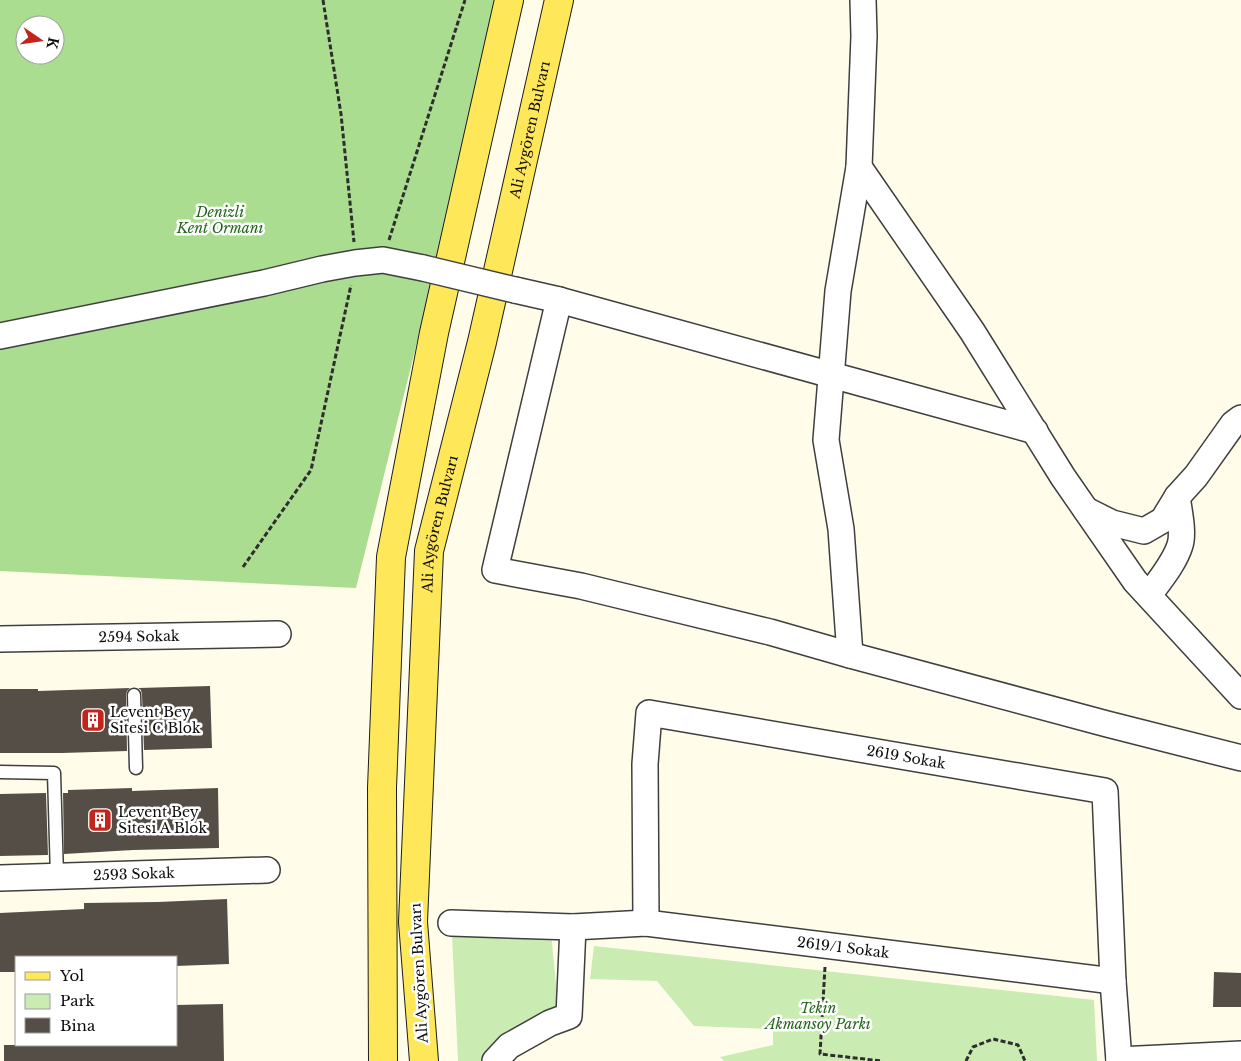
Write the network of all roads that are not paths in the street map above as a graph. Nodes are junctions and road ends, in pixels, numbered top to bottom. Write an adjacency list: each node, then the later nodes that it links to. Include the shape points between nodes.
1 (509, 0): 30 (main road, via 434,333 391,557 382,788)
2 (559, 0): 31 (main road, Ali Aygören Bulvarı, via 482,342 430,551 413,922)
3 (862, 0): 4 (street, via 864,36)
4 (859, 167): 7 (street, via 838,291); 9 (street, via 972,331)
5 (559, 300): 6 (street, bridge, via 383,260 322,269); 7 (street); 15 (street, via 494,570 581,586)
6 (0, 336)
7 (831, 375): 9 (street); 15 (street, via 826,440 841,529)
8 (1241, 418): 10 (street, via 1233,424)
9 (1035, 431): 11 (street)
10 (1178, 497): 11 (street, via 1163,520 1144,531 1112,523); 12 (street, via 1180,544 1168,570)
11 (1086, 510): 12 (street)
12 (1148, 595): 17 (street)
13 (278, 634): 14 (street, 2594 Sokak)
14 (0, 638)
15 (850, 655): 18 (street)
16 (134, 696): 19 (lane)
17 (1241, 696)
18 (1241, 758)
19 (136, 768)
20 (0, 772): 22 (lane, via 54,773)
21 (267, 870): 22 (street, 2593 Sokak)
22 (57, 877): 23 (street, 2593 Sokak)
23 (0, 878)
24 (451, 923): 26 (street, 2619/1 Sokak)
25 (646, 923): 26 (street, 2619/1 Sokak); 27 (street, 2619/1 Sokak); 27 (street, 2619 Sokak, via 645,764 649,713 1105,791)
26 (574, 927): 32 (street, via 570,1016 550,1023 509,1046)
27 (1113, 981): 29 (street, 2619 Sokak)
28 (1241, 1054): 29 (street)
29 (1118, 1060)
30 (383, 1061)
31 (424, 1061)
32 (495, 1061)

